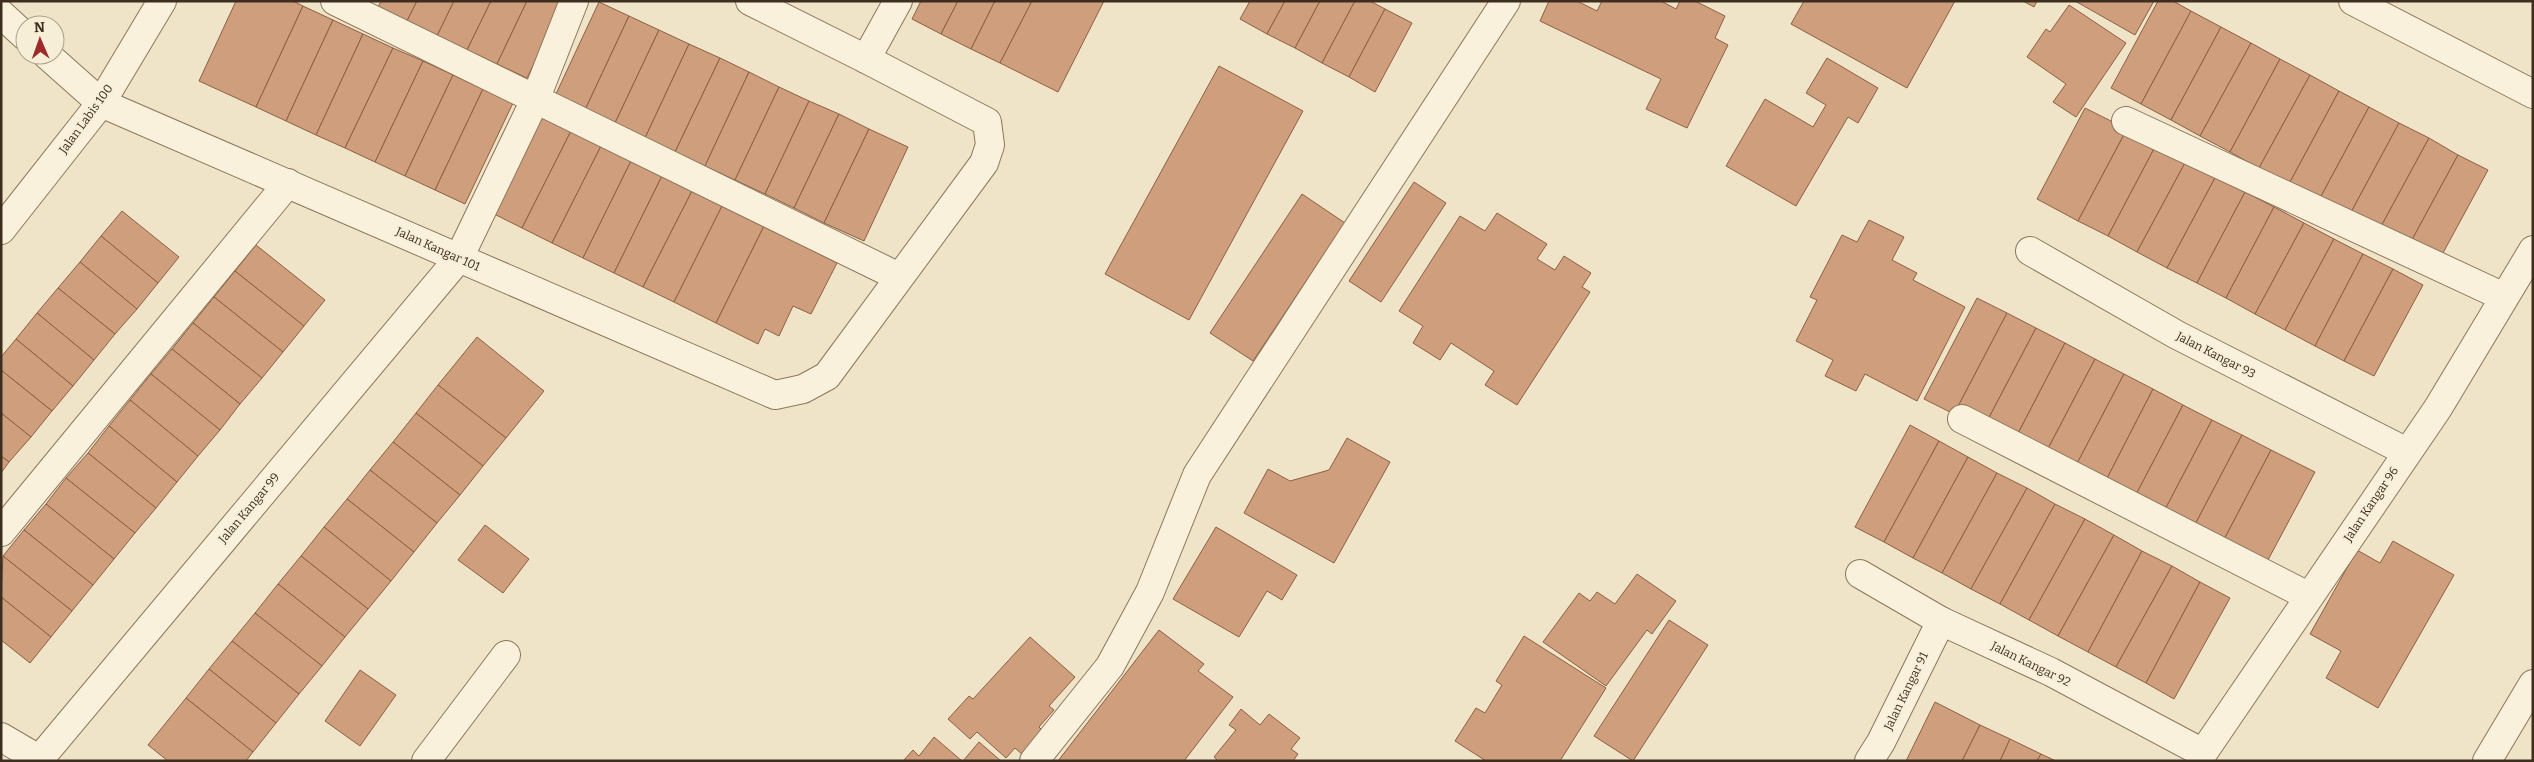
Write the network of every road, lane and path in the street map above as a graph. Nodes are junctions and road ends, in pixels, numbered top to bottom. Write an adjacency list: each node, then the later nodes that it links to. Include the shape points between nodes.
1 (162, 1): 15 (street, Jalan Labis 100)
2 (335, 1): 14 (street)
3 (574, 1): 14 (street, Jalan Kangar 99)
4 (750, 1): 11 (street)
5 (898, 1): 11 (street)
6 (1506, 1): 36 (street, via 1197,475 1150,592 1110,666)
7 (2353, 1): 8 (street)
8 (2396, 11): 13 (street)
9 (1, 14): 10 (street)
10 (15, 27)
11 (866, 58): 22 (street, via 987,122 990,145 984,162)
12 (58, 65): 15 (street, Jalan Kangar 101)
13 (2533, 94)
14 (535, 100): 21 (street, Jalan Kangar 99); 22 (street)
15 (101, 103): 17 (street, Jalan Kangar 101); 18 (street, Jalan Labis 100)
16 (2126, 122): 23 (street)
17 (288, 183): 21 (street, Jalan Kangar 101); 26 (street)
18 (1, 230)
19 (2533, 250): 23 (street, Jalan Kangar 96)
20 (2030, 251): 25 (street, Jalan Kangar 93, via 2177,335)
21 (459, 258): 22 (street, Jalan Kangar 101, via 774,394 803,389 827,376); 34 (street, Jalan Kangar 99)
22 (899, 277)
23 (2504, 297): 25 (street, Jalan Kangar 96, via 2438,408)
24 (1962, 419): 28 (street)
25 (2407, 452): 28 (street, Jalan Kangar 96)
26 (1, 532)
27 (1860, 574): 29 (street, Jalan Kangar 92)
28 (2308, 596): 33 (street, Jalan Kangar 96)
29 (1940, 621): 33 (street, Jalan Kangar 92, via 2051,672); 37 (street, Jalan Kangar 91)
30 (506, 655): 35 (street)
31 (2533, 684): 38 (street)
32 (1, 737): 34 (street)
33 (2203, 753)
34 (40, 760)
35 (426, 761)
36 (1034, 761)
37 (1870, 761)
38 (2487, 761)

